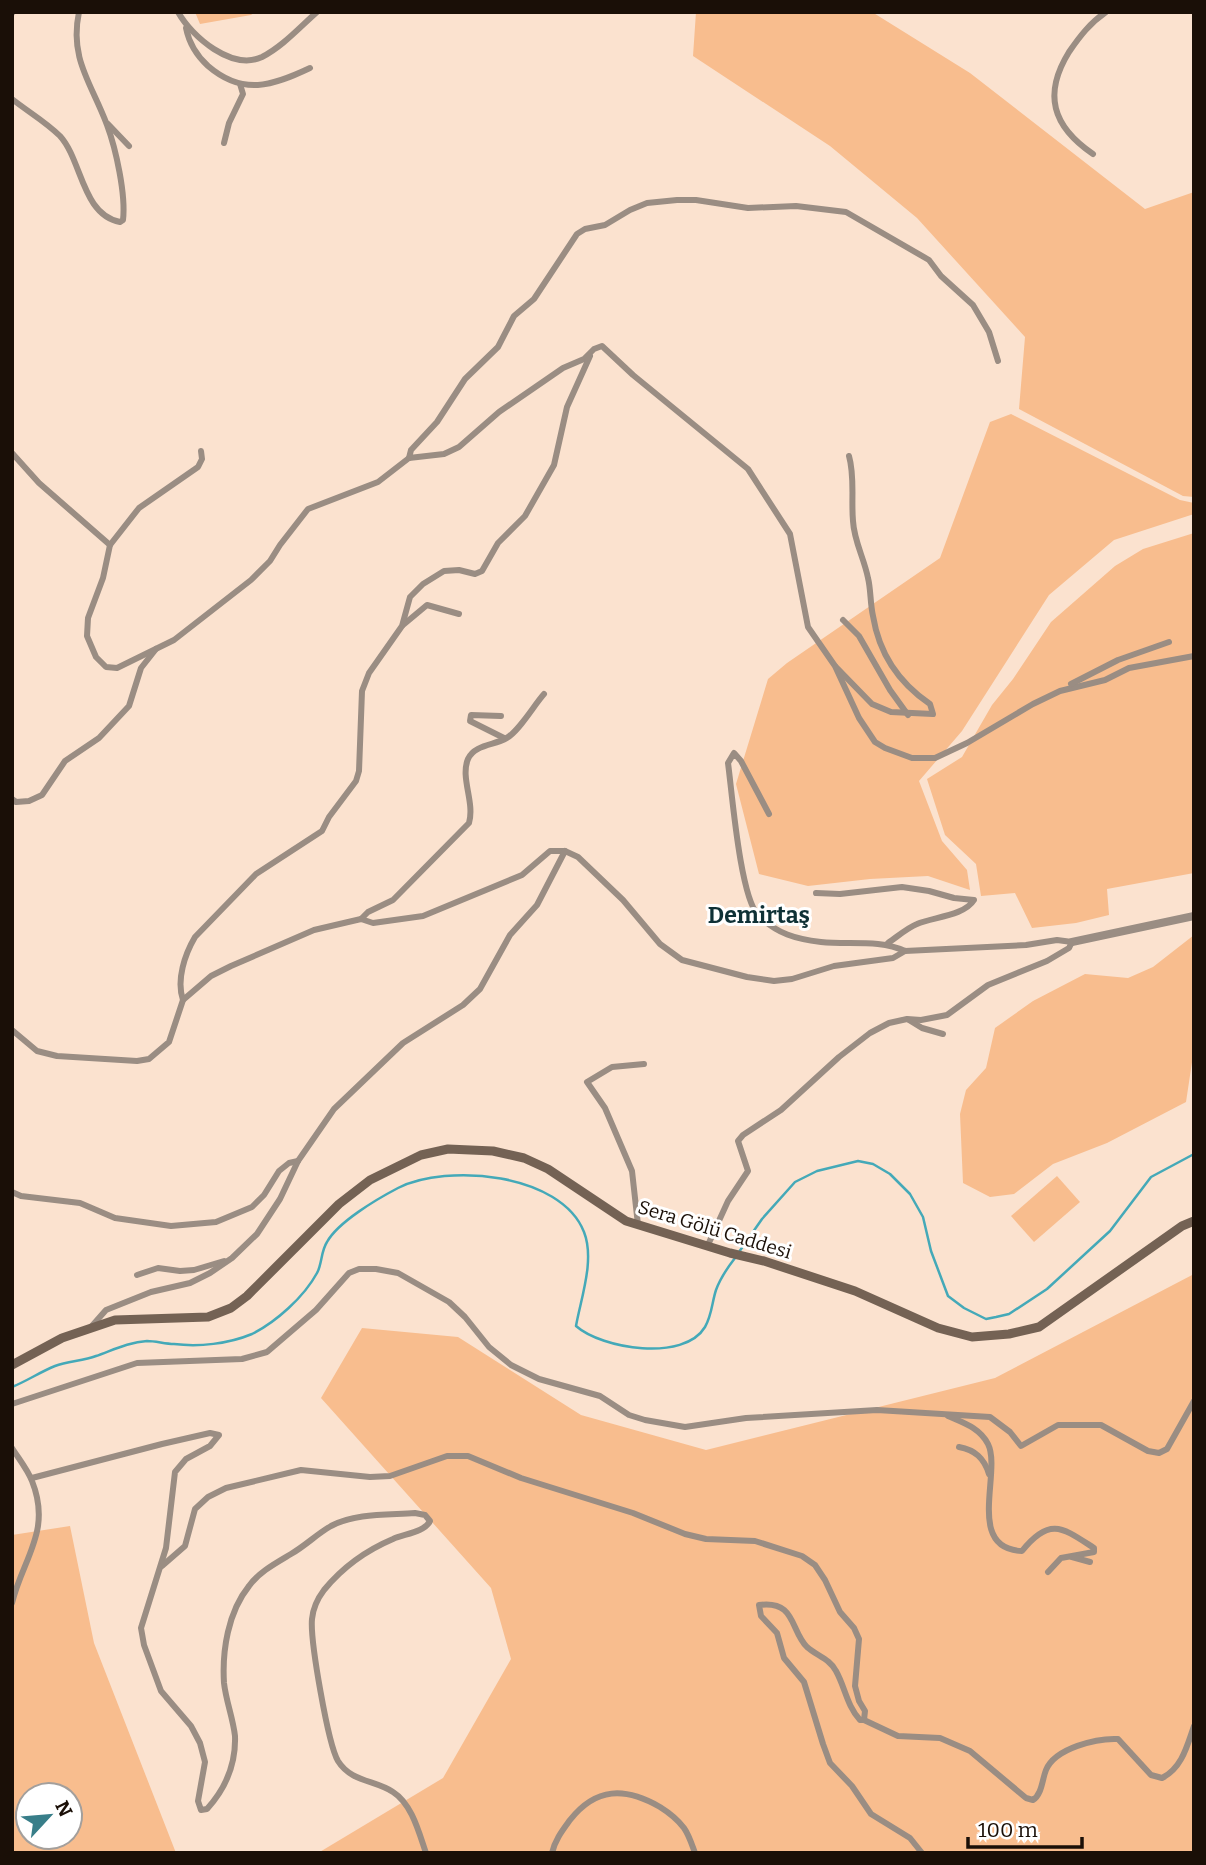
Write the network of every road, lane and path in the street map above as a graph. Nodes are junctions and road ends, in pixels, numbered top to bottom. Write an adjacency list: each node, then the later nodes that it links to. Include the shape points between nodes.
1 (79, 12): 9 (street, via 76,42 81,68)
2 (178, 12): 5 (street)
3 (317, 12): 5 (street, via 262,57 245,61 219,52)
4 (1106, 12): 12 (street, via 1086,28 1074,46 1057,73 1053,93 1068,132)
5 (186, 26): 7 (street, via 204,62)
6 (310, 68): 7 (street, via 282,80)
7 (240, 85): 10 (street, via 243,94)
8 (12, 99): 9 (street, via 60,136 90,199 120,222 124,214 116,150)
9 (107, 122): 11 (street)
10 (224, 143)
11 (129, 146)
12 (1093, 154)
13 (594, 349): 18 (street, via 499,412 459,447 444,454); 22 (street, via 567,407 554,466 525,516 498,543 482,571 444,571 423,584 410,597); 26 (street, via 602,346 609,350 748,469 790,534 808,627)
14 (998, 361): 18 (street, via 989,332 973,305 929,260 846,212 796,206 748,208 696,200 647,203 606,225 576,234 534,299 514,316 498,346 465,379)
15 (201, 451): 19 (street, via 198,467 139,508)
16 (12, 453): 19 (street)
17 (849, 456): 29 (street, via 854,531 868,574 878,638 892,667 912,692 930,704 933,714)
18 (409, 458): 24 (street, via 378,482 308,509 251,580)
19 (110, 545): 24 (street, via 88,618 87,636 96,657 106,667 117,668)
20 (459, 614): 22 (street, via 427,605)
21 (844, 620): 29 (street, via 859,636)
22 (402, 626): 41 (street, via 362,691 356,781 321,831 256,874 195,937 179,989)
23 (1169, 642): 27 (street, via 1108,664)
24 (158, 648): 32 (street, via 141,668 129,706 99,738 65,761 43,795 29,801)
25 (1194, 656): 27 (street, via 1129,668 1105,680)
26 (835, 666): 27 (street, via 875,742 912,758 935,758); 29 (street, via 872,704)
27 (1060, 691)
28 (544, 694): 31 (street)
29 (908, 715)
30 (501, 716): 31 (street, via 471,715 470,721)
31 (506, 739): 37 (street, via 473,751 467,760 469,823 393,900)
32 (12, 799)
33 (769, 814): 39 (street, via 734,753 728,763 736,834 756,913 796,939)
34 (565, 851): 37 (street, via 551,850 522,875 423,916 373,923); 40 (street, via 578,857 660,944 682,960 774,981 893,958); 46 (street, via 537,905 510,935 480,989 403,1044 374,1071 334,1109)
35 (816, 894): 39 (street, via 902,887 974,900 957,911 914,924)
36 (1194, 916): 38 (street)
37 (361, 919): 41 (street, via 314,930 231,966)
38 (1072, 942): 40 (street); 42 (street, via 1047,961 989,985 947,1015)
39 (888, 943): 40 (street)
40 (905, 951)
41 (183, 1000): 43 (street, via 169,1042 149,1059 57,1056 37,1051)
42 (907, 1019): 44 (street); 50 (street, via 870,1033 738,1141 748,1171 728,1200)
43 (12, 1030)
44 (943, 1034)
45 (644, 1064): 49 (street, via 612,1067 587,1082 605,1108 632,1171)
46 (298, 1161): 47 (street, via 279,1171 252,1207 216,1222 171,1226 115,1218 80,1203); 51 (street, via 257,1234)
47 (12, 1192)
48 (1194, 1221): 50 (main road, Sera Gölü Caddesi, via 1039,1327 972,1337 939,1328 855,1291)
49 (638, 1225): 50 (main road, Sera Gölü Caddesi); 53 (main road, Sera Gölü Caddesi, via 524,1158 448,1149 421,1155 370,1180 339,1203 247,1296 220,1313 115,1320)
50 (707, 1247)
51 (232, 1258): 52 (street, via 194,1269 158,1268); 53 (street, via 190,1283 106,1310)
52 (137, 1275)
53 (90, 1328): 54 (main road, Sera Gölü Caddesi)
54 (12, 1365)
55 (1194, 1401): 57 (street, via 1167,1449 1159,1453 1101,1425 1058,1425 1021,1446 990,1417)
56 (12, 1404): 57 (street, via 137,1363 242,1359 267,1352 316,1310 349,1273 376,1269 398,1273 449,1302 511,1365 539,1379 600,1396 645,1420 685,1427 800,1413 877,1410)
57 (944, 1414): 60 (street, via 977,1430 989,1445)
58 (959, 1447): 60 (street, via 978,1455)
59 (12, 1448): 61 (street)
60 (990, 1475): 62 (street, via 990,1522 1003,1546 1022,1551 1048,1529 1063,1528 1095,1551)
61 (32, 1478): 64 (street, via 162,1444 219,1435 175,1472); 66 (street, via 39,1532)
62 (1070, 1556): 63 (street); 65 (street, via 1061,1558)
63 (1090, 1562)
64 (161, 1567): 67 (street, via 185,1546 195,1509 226,1488 301,1470 390,1476 447,1456 468,1456 685,1534 755,1541 802,1556 815,1565 859,1639 855,1686); 69 (street, via 141,1628 144,1645 161,1691 201,1742 205,1762 198,1801 201,1810 207,1809 226,1783 233,1763 224,1655 235,1611 250,1584 344,1520 425,1515 430,1521 426,1528 371,1550 324,1590 315,1604 312,1630 328,1731 338,1761 354,1777 386,1788 402,1800)
65 (1048, 1572)
66 (12, 1604)
67 (864, 1720): 68 (street, via 898,1736 940,1738 971,1751 1033,1800 1048,1766 1060,1754 1100,1738 1118,1739 1151,1775 1162,1778 1172,1773 1184,1755); 72 (street, via 855,1714 831,1663 807,1647 792,1616 759,1605 761,1616 777,1633 783,1658 804,1682 830,1763 871,1814 910,1838)
68 (1194, 1726)
69 (426, 1853)
70 (552, 1853): 71 (street, via 558,1835 582,1805 618,1792 641,1797 667,1812 685,1828)
71 (695, 1853)
72 (922, 1853)

